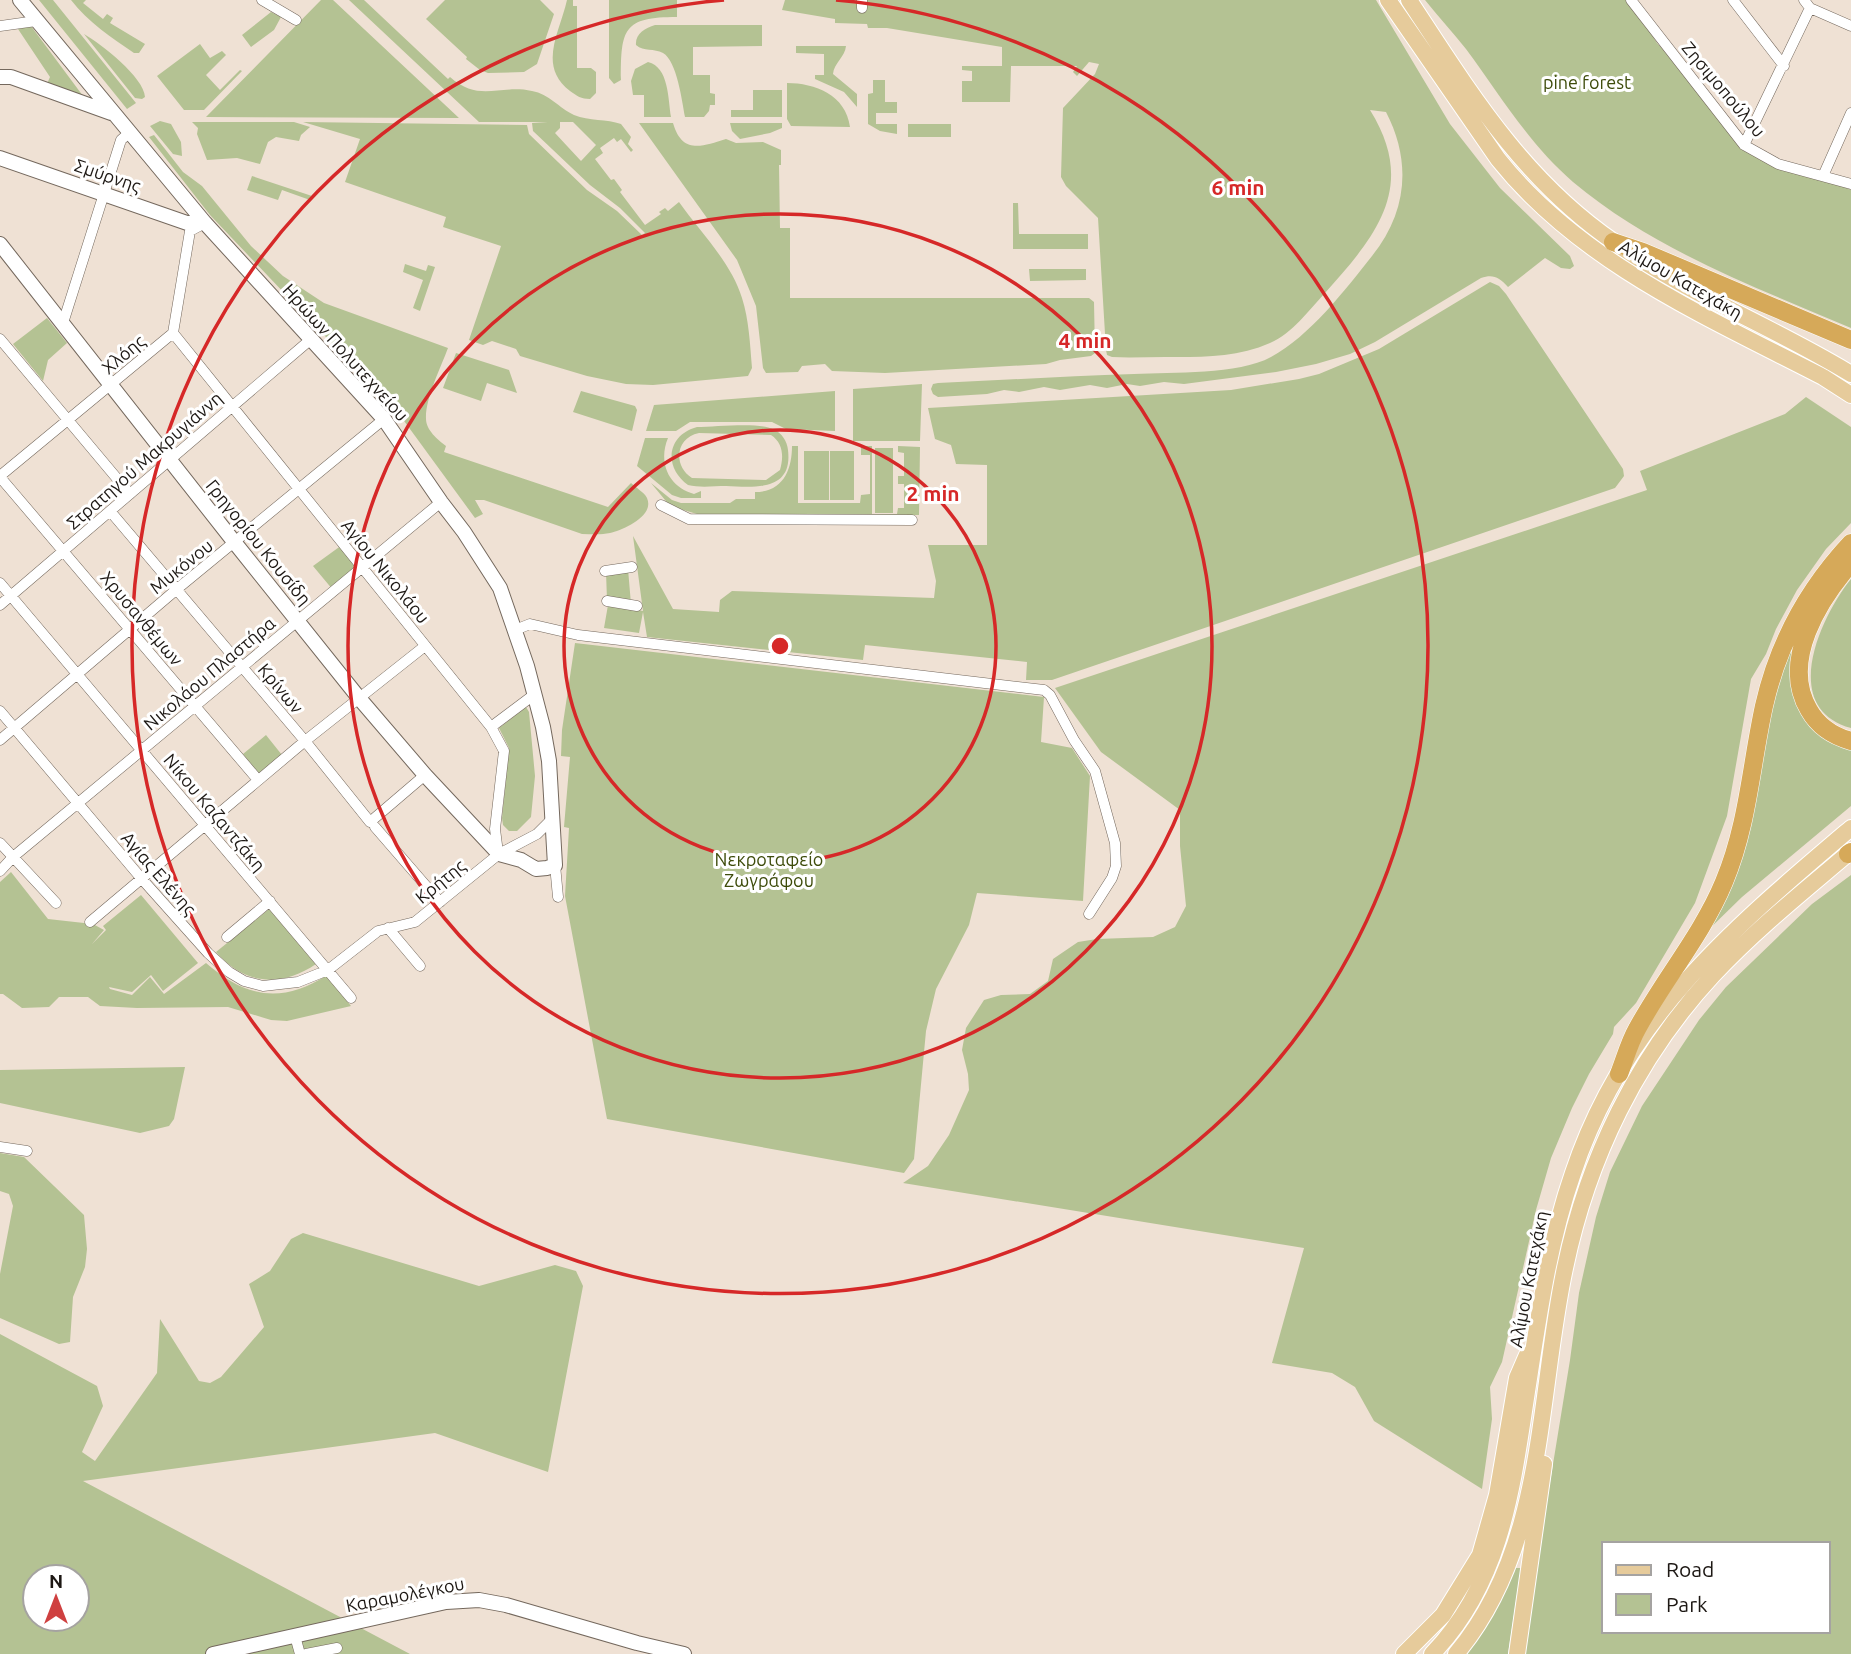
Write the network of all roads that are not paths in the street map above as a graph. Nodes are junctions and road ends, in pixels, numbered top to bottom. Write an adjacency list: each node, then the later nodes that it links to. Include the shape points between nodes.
1 (20, 0): 9 (street, Ηρώων Πολυτεχνείου)
2 (262, 0): 8 (street)
3 (1388, 0): 32 (main road, Αλίμου Κατεχάκη, via 1498,159 1562,223 1639,280)
4 (1409, 0): 23 (main road, Αλίμου Κατεχάκη, via 1520,159)
5 (1631, 0): 17 (street, Ζησιμοπούλου)
6 (1733, 0): 12 (street)
7 (1807, 4): 11 (street); 12 (street)
8 (296, 20)
9 (36, 21): 10 (street); 14 (street, Ηρώων Πολυτεχνείου)
10 (0, 26)
11 (1851, 26)
12 (1784, 66): 17 (street)
13 (0, 77): 14 (street, via 11,76)
14 (113, 113): 16 (street, Ηρώων Πολυτεχνείου)
15 (1851, 113): 19 (street)
16 (129, 133): 21 (street, via 121,140); 22 (street, Ηρώων Πολυτεχνείου)
17 (1744, 145): 19 (street, Ζησιμοπούλου, via 1779,164)
18 (0, 159): 21 (street, Σμύρνης)
19 (1823, 176): 20 (street, Ζησιμοπούλου)
20 (1851, 184)
21 (103, 194): 22 (street, Σμύρνης, via 187,223); 25 (street)
22 (205, 223): 26 (street, via 190,231); 28 (street, Ηρώων Πολυτεχνείου)
23 (1613, 242): 29 (highway); 30 (main road, Αλίμου Κατεχάκη, via 1691,290)
24 (0, 244): 25 (street, Γρηγορίου Κουσίδη)
25 (63, 323): 31 (street, Γρηγορίου Κουσίδη)
26 (173, 333): 31 (street, Χλόης); 33 (street, Αγίου Νικολάου)
27 (0, 339): 35 (street)
28 (310, 340): 33 (street, Στρατηγού Μακρυγιάννη); 34 (street, Ηρώων Πολυτεχνείου)
29 (1851, 340)
30 (1851, 374)
31 (111, 384): 35 (street, Χλόης); 36 (street, Γρηγορίου Κουσίδη)
32 (1851, 395)
33 (233, 406): 36 (street, Στρατηγού Μακρυγιάννη); 38 (street, Αγίου Νικολάου)
34 (384, 419): 38 (street, Μυκόνου); 40 (street, Ηρώων Πολυτεχνείου)
35 (68, 420): 37 (street, Χλόης); 39 (street)
36 (170, 460): 39 (street, Στρατηγού Μακρυγιάννη); 44 (street, Γρηγορίου Κουσίδη)
37 (0, 477): 46 (street, Χρυσανθέμων)
38 (300, 488): 44 (street, Μυκόνου); 48 (street, Αγίου Νικολάου)
39 (130, 494): 42 (street, Στρατηγού Μακρυγιάννη)
40 (440, 502): 48 (street, Νικολάου Πλαστήρα); 59 (street, Ηρώων Πολυτεχνείου, via 500,588)
41 (661, 505): 43 (street, via 689,519)
42 (110, 511): 46 (street, Στρατηγού Μακρυγιάννη); 52 (street, Κρίνων)
43 (912, 520)
44 (235, 543): 52 (street, Μυκόνου); 57 (street, Γρηγορίου Κουσίδη)
45 (1851, 543): 98 (highway, via 1823,576 1788,634 1764,706 1746,811 1732,861 1707,915 1636,1031)
46 (64, 550): 53 (street, Στρατηγού Μακρυγιάννη); 58 (street, Χρυσανθέμων)
47 (1851, 563): 71 (highway, via 1816,614 1799,671 1800,688 1814,718 1826,730)
48 (361, 566): 57 (street, Νικολάου Πλαστήρα); 60 (street, Αγίου Νικολάου)
49 (632, 567): 50 (street)
50 (606, 571)
51 (0, 583): 53 (street, Νίκου Καζαντζάκη)
52 (177, 589): 58 (street, Μυκόνου); 61 (street, Κρίνων)
53 (11, 596): 55 (street, Στρατηγού Μακρυγιάννη); 62 (street, Νίκου Καζαντζάκη)
54 (607, 601): 56 (street)
55 (0, 605)
56 (636, 606)
57 (297, 621): 61 (street, Νικολάου Πλαστήρα); 64 (street, Γρηγορίου Κουσίδη)
58 (130, 629): 62 (street, Μυκόνου); 65 (street, Χρυσανθέμων)
59 (514, 629): 63 (street, Ηρώων Πολυτεχνείου); 91 (street, via 530,624 578,635 1044,690 1095,771 1115,843 1112,878)
60 (425, 646): 64 (street); 68 (street, Αγίου Νικολάου)
61 (242, 667): 65 (street, Νικολάου Πλαστήρα); 70 (street, Κρίνων)
62 (77, 674): 67 (street, Μυκόνου); 72 (street, Νίκου Καζαντζάκη)
63 (535, 694): 68 (street); 76 (street, Ηρώων Πολυτεχνείου, via 548,761)
64 (359, 698): 70 (street); 73 (street, Γρηγορίου Κουσίδη)
65 (196, 705): 72 (street, Νικολάου Πλαστήρα); 74 (street, Χρυσανθέμων)
66 (0, 711): 67 (street, Αγίας Ελένης)
67 (14, 727): 69 (street, Μυκόνου); 75 (street, Αγίας Ελένης)
68 (491, 727): 82 (street, Αγίου Νικολάου, via 503,751 495,829)
69 (0, 740)
70 (305, 741): 74 (street); 78 (street, Κρίνων)
71 (1851, 741)
72 (141, 750): 75 (street, Νικολάου Πλαστήρα); 77 (street, Νίκου Καζαντζάκη)
73 (425, 775): 78 (street); 82 (street, Γρηγορίου Κουσίδη)
74 (258, 780): 77 (street)
75 (78, 803): 83 (street, Νικολάου Πλαστήρα); 86 (street, Αγίας Ελένης)
76 (552, 819): 82 (street, via 537,834); 84 (street, Ηρώων Πολυτεχνείου)
77 (205, 825): 86 (street); 88 (street, Νίκου Καζαντζάκη)
78 (373, 825): 89 (street, Κρίνων)
79 (1851, 828): 98 (main road, Αλίμου Κατεχάκη, via 1701,963 1656,1016)
80 (0, 843): 83 (street)
81 (1850, 852): 102 (main road, Αλίμου Κατεχάκη, via 1713,975 1634,1082 1610,1127 1577,1217)
82 (499, 854): 84 (street, Γρηγορίου Κουσίδη, via 535,869); 89 (street, Κρήτης)
83 (13, 857): 85 (street, Νικολάου Πλαστήρα); 90 (street)
84 (555, 865): 87 (street)
85 (0, 871)
86 (141, 878): 92 (street); 96 (street, Αγίας Ελένης, via 218,963 244,981 281,986)
87 (558, 897)
88 (270, 901): 94 (street); 96 (street, Νίκου Καζαντζάκη)
89 (440, 902): 93 (street, Κρήτης, via 415,922)
90 (56, 903)
91 (1089, 914)
92 (90, 922)
93 (388, 928): 95 (street); 96 (street, Κρήτης)
94 (227, 937)
95 (420, 966)
96 (328, 970): 97 (street, Νίκου Καζαντζάκη)
97 (351, 998)
98 (1619, 1074): 101 (main road, Αλίμου Κατεχάκη, via 1573,1171 1549,1257)
99 (0, 1147): 100 (street)
100 (27, 1151)
101 (1536, 1334): 109 (main road, via 1517,1378 1497,1495 1480,1555 1443,1615); 110 (main road, Αλίμου Κατεχάκη, via 1498,1544 1469,1606)
102 (1545, 1388): 111 (main road, Αλίμου Κατεχάκη, via 1530,1487 1515,1548 1493,1599); 112 (main road, via 1546,1451)
103 (295, 1636): 105 (street, Καραμολέγκου); 106 (street); 108 (street, Καραμολέγκου, via 446,1602 479,1600)
104 (337, 1648): 107 (street)
105 (213, 1654)
106 (300, 1654)
107 (306, 1654)
108 (684, 1654)
109 (1404, 1654)
110 (1433, 1654)
111 (1456, 1654)
112 (1517, 1654)

